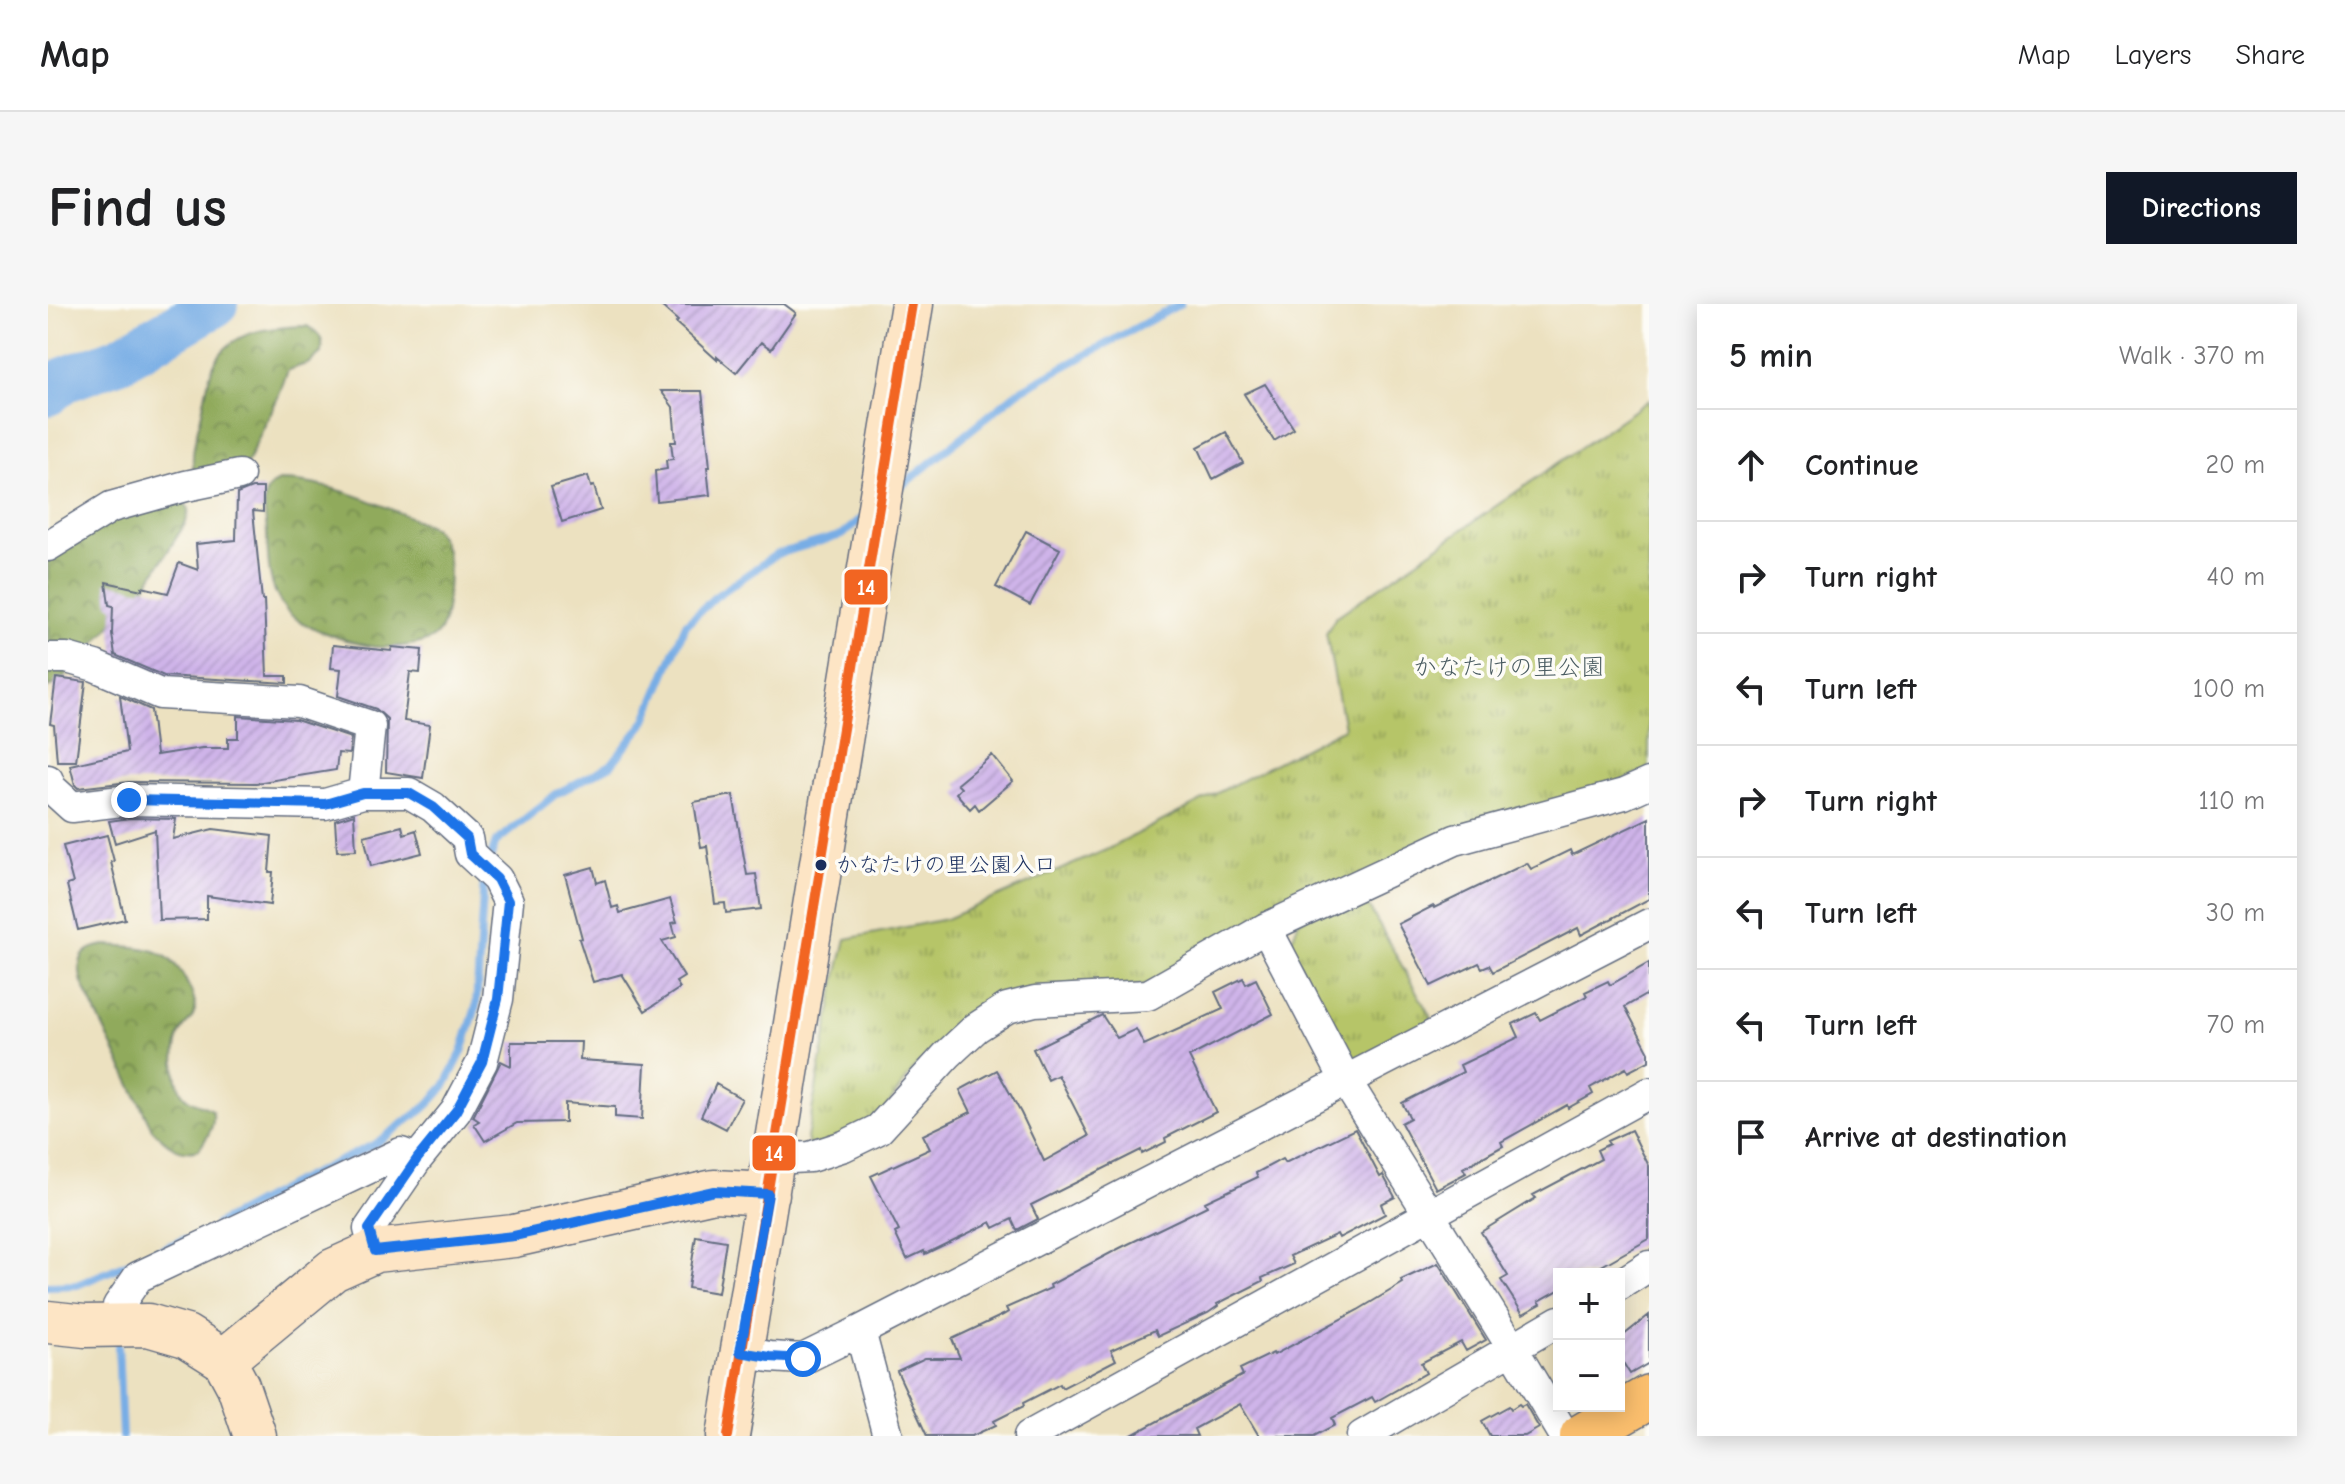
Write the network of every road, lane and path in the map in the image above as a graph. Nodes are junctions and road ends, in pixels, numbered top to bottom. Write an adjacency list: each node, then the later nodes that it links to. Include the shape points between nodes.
1 (912, 304): 13 (street)
2 (239, 475): 3 (street, via 111,507)
3 (48, 546)
4 (48, 658): 7 (street, via 95,666 160,694 299,702 370,726)
5 (48, 780): 7 (street, via 72,807 129,800 325,804)
6 (1649, 783): 9 (street, via 1455,840)
7 (363, 793): 12 (street, via 409,793 433,807 467,838 470,854 497,879 508,901 498,999 482,1062 456,1111)
8 (1649, 924): 10 (street)
9 (1266, 928): 10 (street); 13 (street, via 1148,995 1035,1001 1007,1008 947,1055 879,1129)
10 (1346, 1081): 14 (street); 21 (street)
11 (1649, 1093): 14 (street)
12 (417, 1159): 15 (street, via 369,1229); 19 (street, via 401,1153 138,1277 118,1306)
13 (771, 1176): 15 (street, via 514,1236); 23 (street)
14 (1430, 1215): 22 (street); 29 (street)
15 (375, 1251): 24 (street, via 333,1270)
16 (1649, 1266): 17 (street)
17 (1625, 1281)
18 (48, 1322): 19 (street)
19 (119, 1325): 24 (street, via 148,1325 186,1336)
20 (1553, 1325): 22 (street)
21 (860, 1331): 23 (street, via 803,1359); 28 (street)
22 (1513, 1349): 30 (street); 31 (street)
23 (740, 1352): 27 (street)
24 (224, 1360): 26 (street)
25 (1649, 1397): 32 (main road)
26 (255, 1436)
27 (728, 1436)
28 (888, 1436)
29 (1029, 1436)
30 (1362, 1436)
31 (1565, 1436)
32 (1582, 1436)

